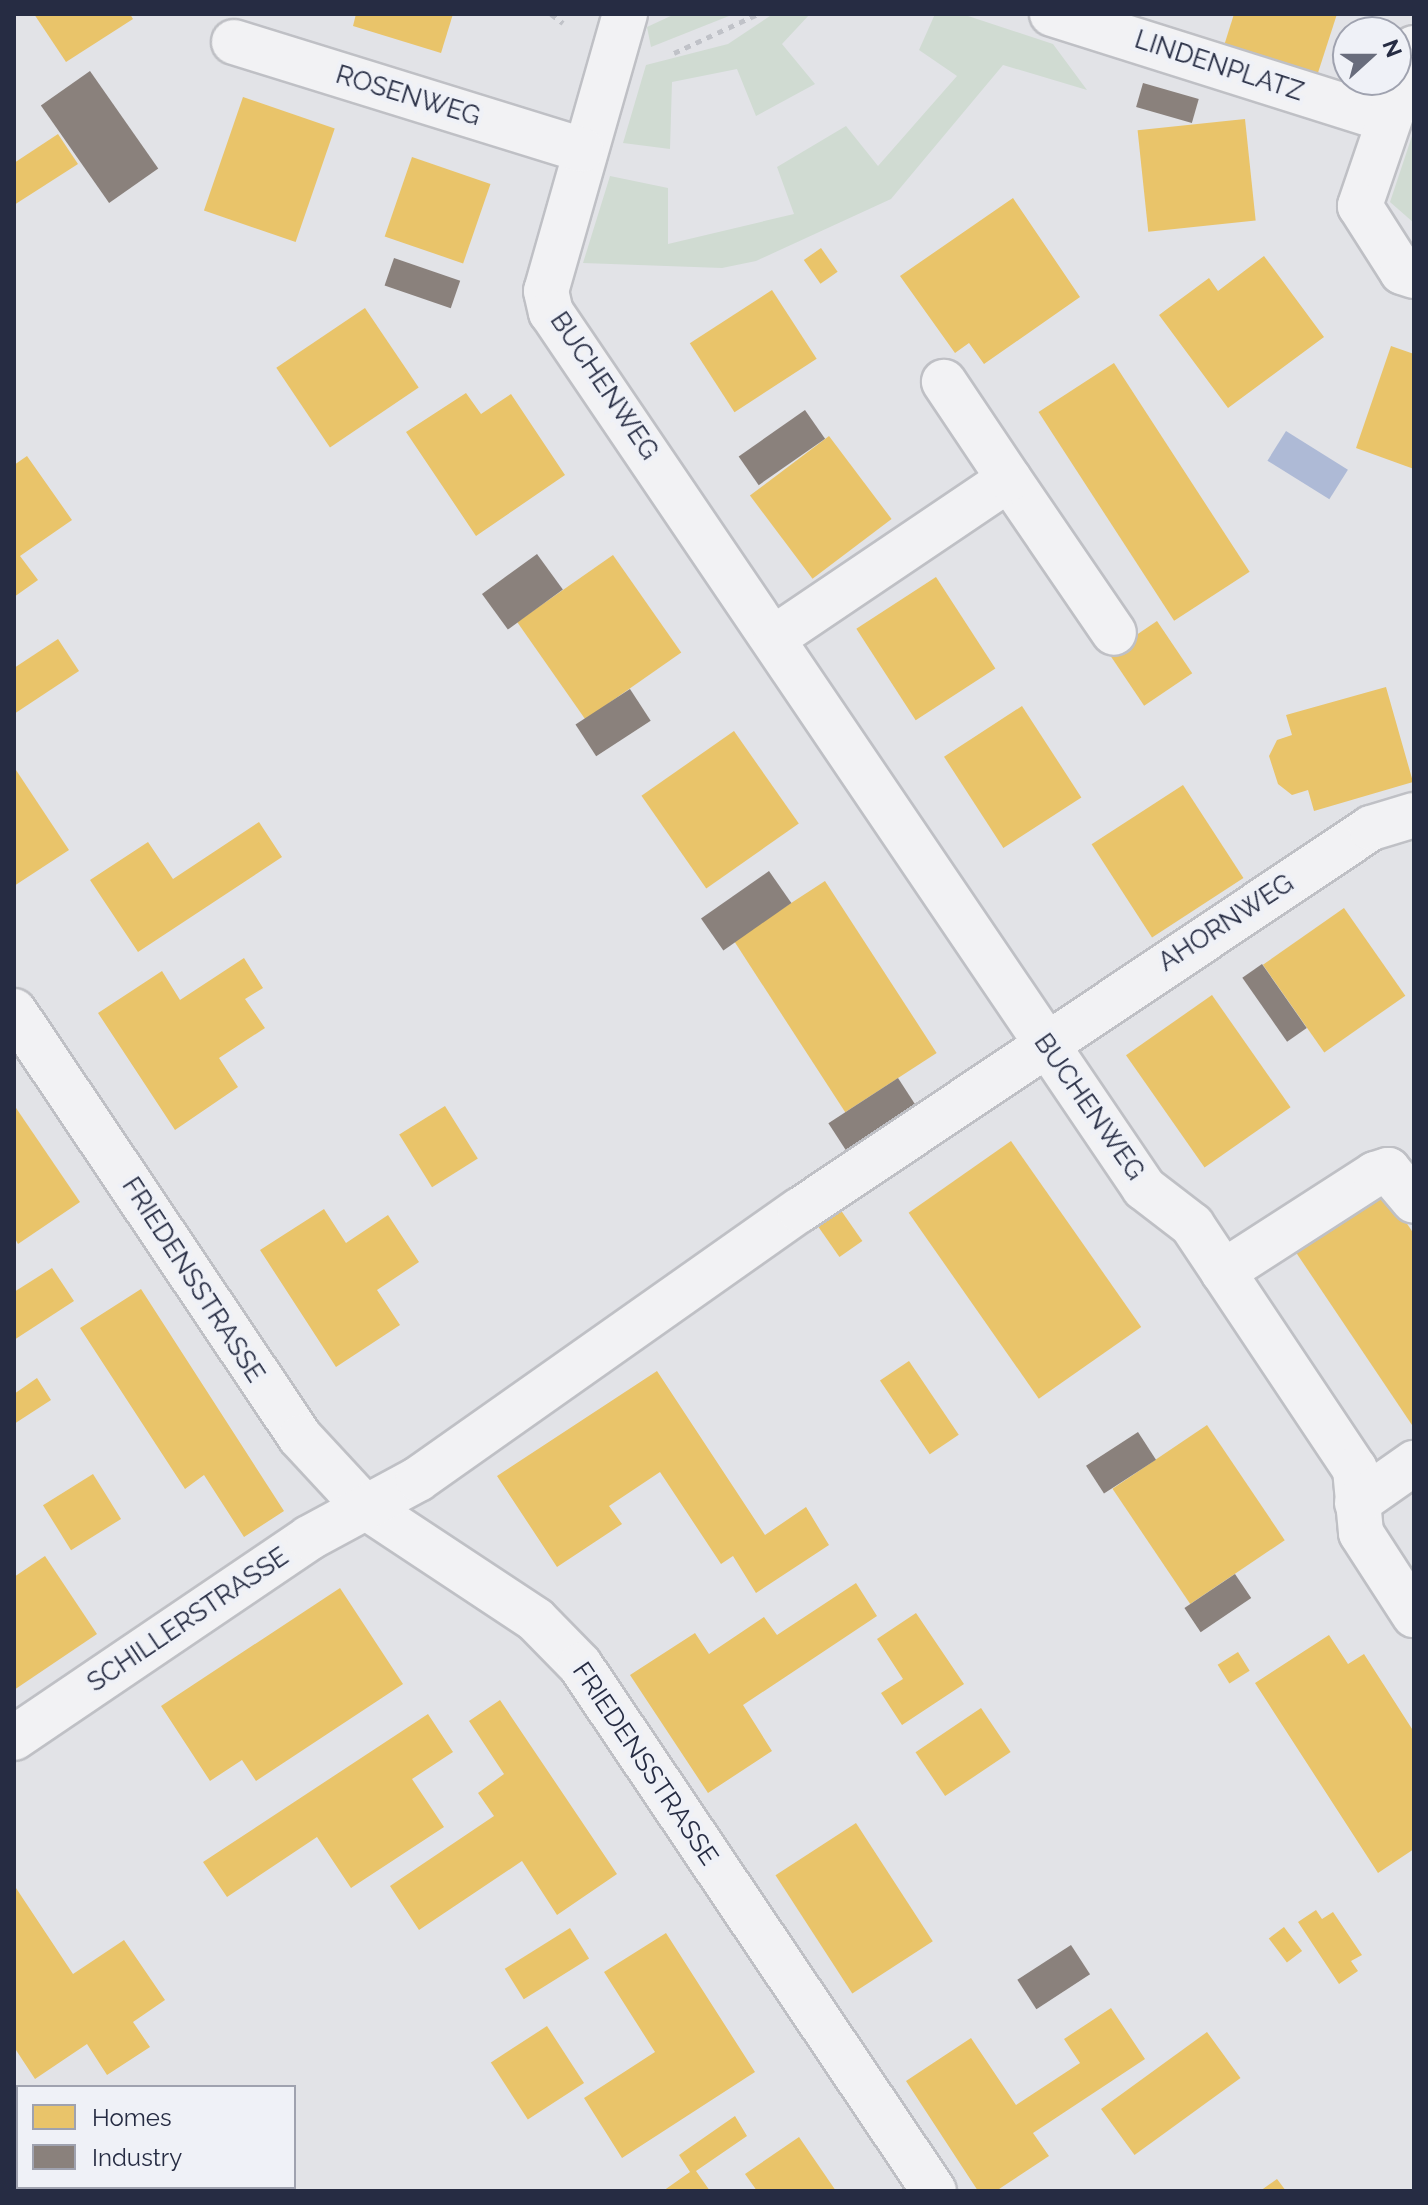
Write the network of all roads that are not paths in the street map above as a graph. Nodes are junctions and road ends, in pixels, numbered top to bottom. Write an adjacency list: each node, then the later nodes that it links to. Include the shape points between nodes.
1 (625, 14): 6 (street, BUCHENWEG)
2 (1052, 14): 5 (street, LINDENPLATZ)
3 (234, 42): 6 (street, ROSENWEG)
4 (1414, 48): 5 (street)
5 (1385, 119): 7 (street, via 1360,206 1402,272)
6 (582, 150): 11 (street, BUCHENWEG, via 546,291 551,312)
7 (1414, 276)
8 (944, 382): 9 (street)
9 (1009, 479): 10 (street); 11 (street)
10 (1114, 633)
11 (775, 637): 14 (street, BUCHENWEG)
12 (1414, 815): 14 (street, AHORNWEG, via 1371,828)
13 (14, 1011): 19 (street, FRIEDENSSTRASSE, via 265,1391)
14 (1045, 1044): 16 (street, BUCHENWEG, via 1144,1188 1192,1225); 19 (street, AHORNWEG, via 418,1479)
15 (1414, 1201): 16 (street, via 1388,1170 1375,1174)
16 (1223, 1272): 18 (street, BUCHENWEG, via 1355,1469)
17 (1414, 1463): 18 (street)
18 (1357, 1503): 20 (street, BUCHENWEG, via 1361,1533)
19 (364, 1506): 21 (street, SCHILLERSTRASSE); 22 (street, FRIEDENSSTRASSE, via 536,1620 580,1665)
20 (1414, 1615)
21 (14, 1738)
22 (934, 2191)

